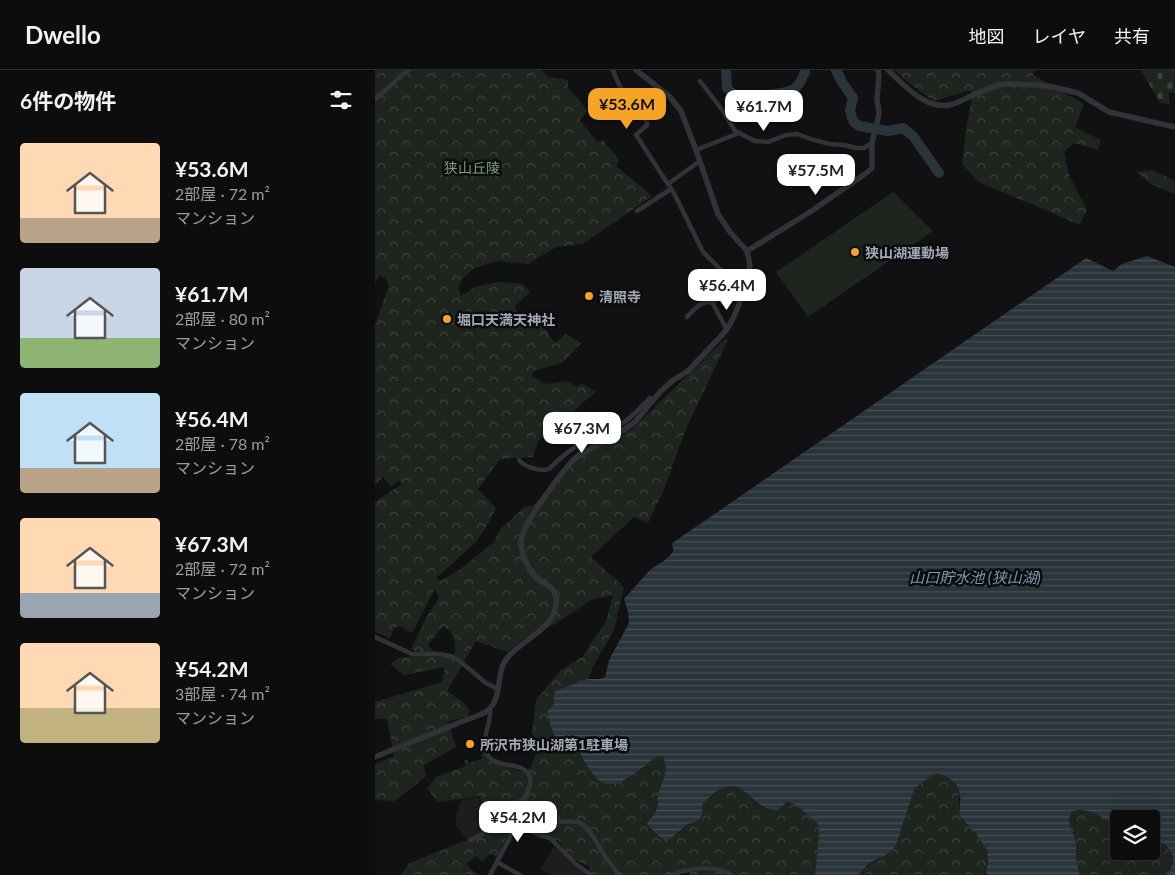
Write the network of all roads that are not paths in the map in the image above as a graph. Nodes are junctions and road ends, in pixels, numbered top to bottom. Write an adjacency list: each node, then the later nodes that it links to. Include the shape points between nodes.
1 (408, 70): 7 (street)
2 (613, 70): 13 (street, via 628,99 647,122 636,136)
3 (636, 70): 11 (street, via 679,106)
4 (878, 70): 10 (street, via 879,113)
5 (887, 70): 8 (street, via 924,101 936,105 954,104 999,85 1041,85 1078,93 1109,112)
6 (700, 81): 9 (street, via 735,132)
7 (375, 99)
8 (1175, 127)
9 (739, 133): 10 (street, via 755,141 768,142 797,134 856,148); 11 (street)
10 (872, 143): 15 (street, via 872,168 869,171)
11 (696, 150): 12 (street)
12 (700, 161): 13 (street); 15 (street, via 718,214)
13 (670, 187): 14 (street); 17 (street, via 703,252)
14 (637, 211)
15 (747, 252): 16 (street)
16 (747, 280): 17 (street); 20 (street)
17 (729, 283): 18 (street)
18 (712, 302): 19 (street, via 698,305); 20 (street)
19 (687, 317)
20 (727, 330): 21 (street, via 689,371 667,385)
21 (655, 399): 22 (street, via 650,398 627,421 572,449 545,471); 24 (street, via 632,425 574,459 523,532 522,552 535,577 554,591 556,605 544,628 508,657)
22 (519, 460)
23 (375, 637): 24 (street, via 412,654 453,657)
24 (498, 689): 25 (street)
25 (490, 709): 26 (street); 27 (street, via 489,728 483,745 485,752 494,761 527,772 531,781)
26 (375, 757)
27 (524, 798): 28 (street); 35 (street, via 526,811 535,820 575,822 586,828)
28 (518, 804): 29 (street); 30 (street, via 491,820 480,836)
29 (518, 824): 31 (street); 34 (street, via 551,839)
30 (470, 840)
31 (497, 862): 32 (street); 33 (street)
32 (490, 875)
33 (520, 875)
34 (591, 875)
35 (619, 875)
36 (670, 875): 37 (street, via 707,869 719,869)
37 (731, 875)

